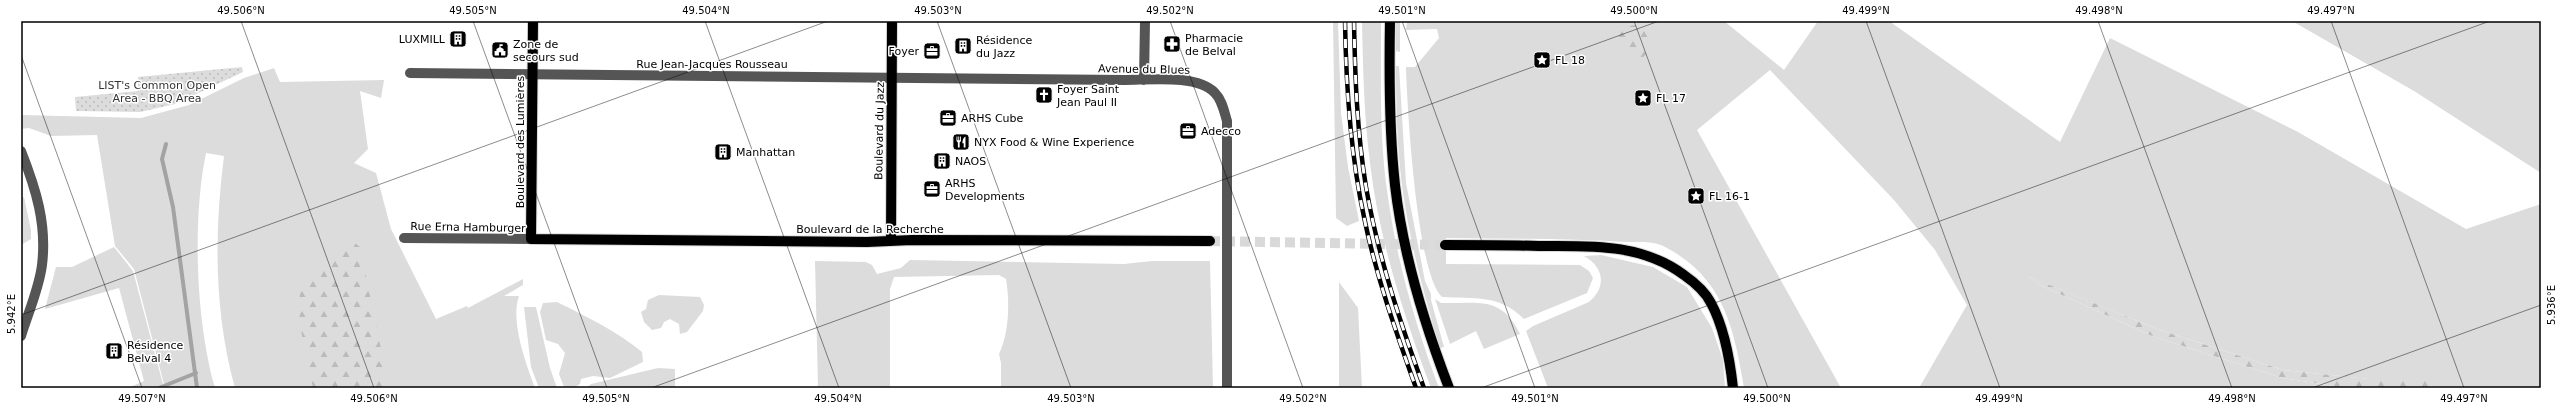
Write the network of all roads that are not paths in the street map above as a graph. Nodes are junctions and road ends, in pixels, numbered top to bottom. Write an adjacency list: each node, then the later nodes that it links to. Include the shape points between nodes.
1 (533, 21): 6 (main road, Boulevard des Lumières)
2 (892, 21): 7 (main road, Boulevard du Jazz)
3 (1145, 21): 8 (street)
4 (1390, 21): 17 (main road, via 1390,109 1395,186 1407,252 1434,350)
5 (410, 73): 6 (street, Rue Jean-Jacques Rousseau)
6 (533, 74): 7 (street, Rue Jean-Jacques Rousseau); 11 (main road, Boulevard des Lumières)
7 (891, 77): 8 (street, Avenue du Blues); 12 (main road, Boulevard du Jazz)
8 (1144, 80): 16 (street, Avenue du Blues, via 1190,81 1204,84 1215,93 1226,115)
9 (21, 151): 15 (street, via 36,192 44,229 42,266)
10 (404, 238): 11 (street, Rue Erna Hamburger)
11 (531, 239): 12 (main road, Boulevard de la Recherche)
12 (891, 241): 13 (main road, Boulevard de la Recherche)
13 (1210, 241)
14 (1445, 245): 18 (main road, via 1604,246 1642,253 1668,263 1693,282 1711,303 1722,331)
15 (21, 336)
16 (1227, 388)
17 (1449, 388)
18 (1733, 388)

